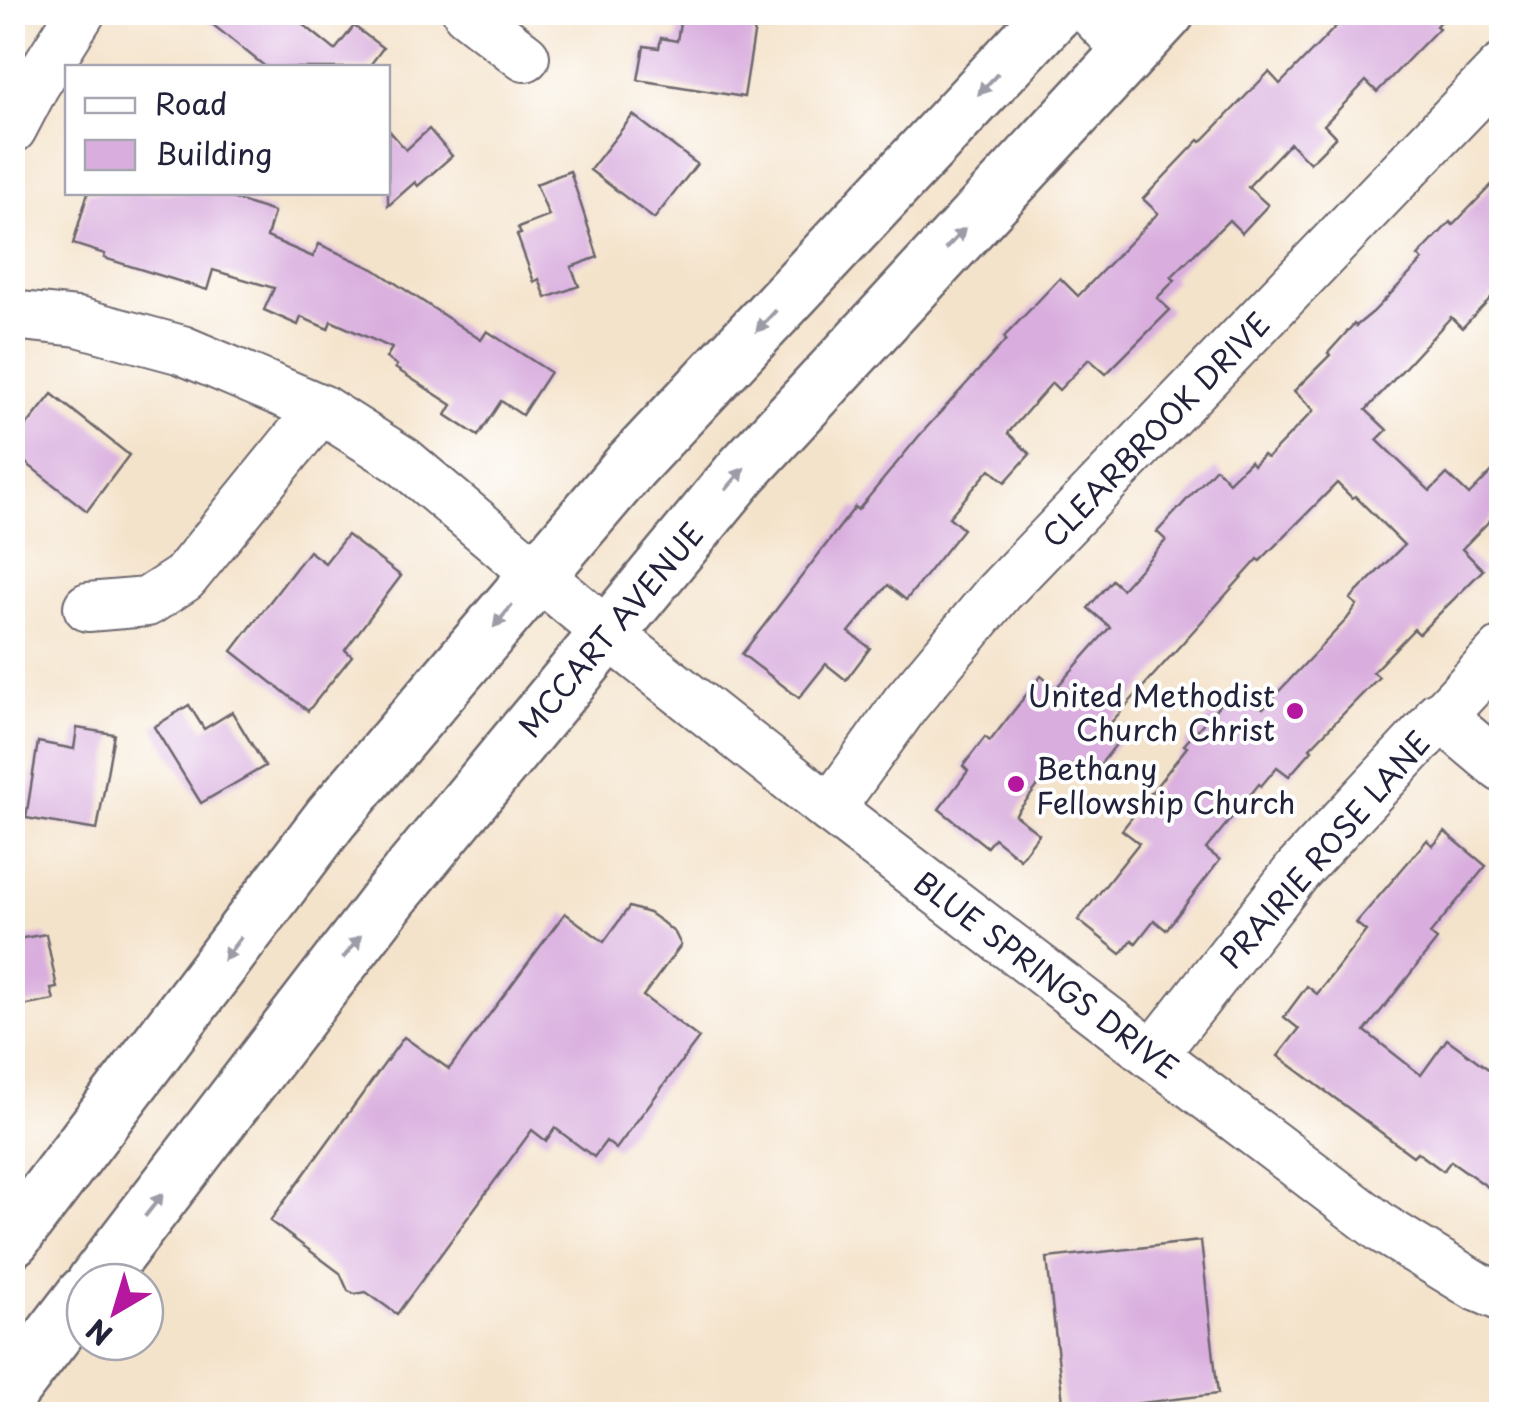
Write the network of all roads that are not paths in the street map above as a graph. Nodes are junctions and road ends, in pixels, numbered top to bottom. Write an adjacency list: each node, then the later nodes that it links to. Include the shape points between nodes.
1 (81, 12): 9 (street)
2 (467, 12): 7 (street)
3 (1055, 12): 12 (main road, one-way to 12, via 631,465)
4 (1091, 12): 6 (street)
5 (1167, 12): 6 (main road, MCCART AVENUE)
6 (1129, 51): 14 (main road, MCCART AVENUE, one-way to 6, via 742,470)
7 (524, 57)
8 (1502, 68): 18 (street, CLEARBROOK DRIVE, via 999,592)
9 (12, 129)
10 (12, 315): 11 (street, BLUE SPRINGS DRIVE, via 78,322 182,350)
11 (322, 409): 12 (street, BLUE SPRINGS DRIVE, via 403,461); 13 (street, via 184,578 147,602)
12 (538, 575): 14 (street, BLUE SPRINGS DRIVE); 20 (main road, one-way to 20, via 331,818)
13 (88, 607)
14 (606, 632): 18 (street, BLUE SPRINGS DRIVE); 21 (main road, MCCART AVENUE, one-way to 14, via 391,896)
15 (1502, 650): 16 (street, PRAIRIE ROSE LANE)
16 (1439, 715): 17 (street); 19 (street, PRAIRIE ROSE LANE, via 1299,868)
17 (1502, 768)
18 (830, 808): 19 (street, BLUE SPRINGS DRIVE)
19 (1153, 1055): 22 (street, BLUE SPRINGS DRIVE, via 1383,1229)
20 (12, 1239)
21 (109, 1262)
22 (1502, 1296)
23 (65, 1320): 24 (main road)
24 (12, 1388)

